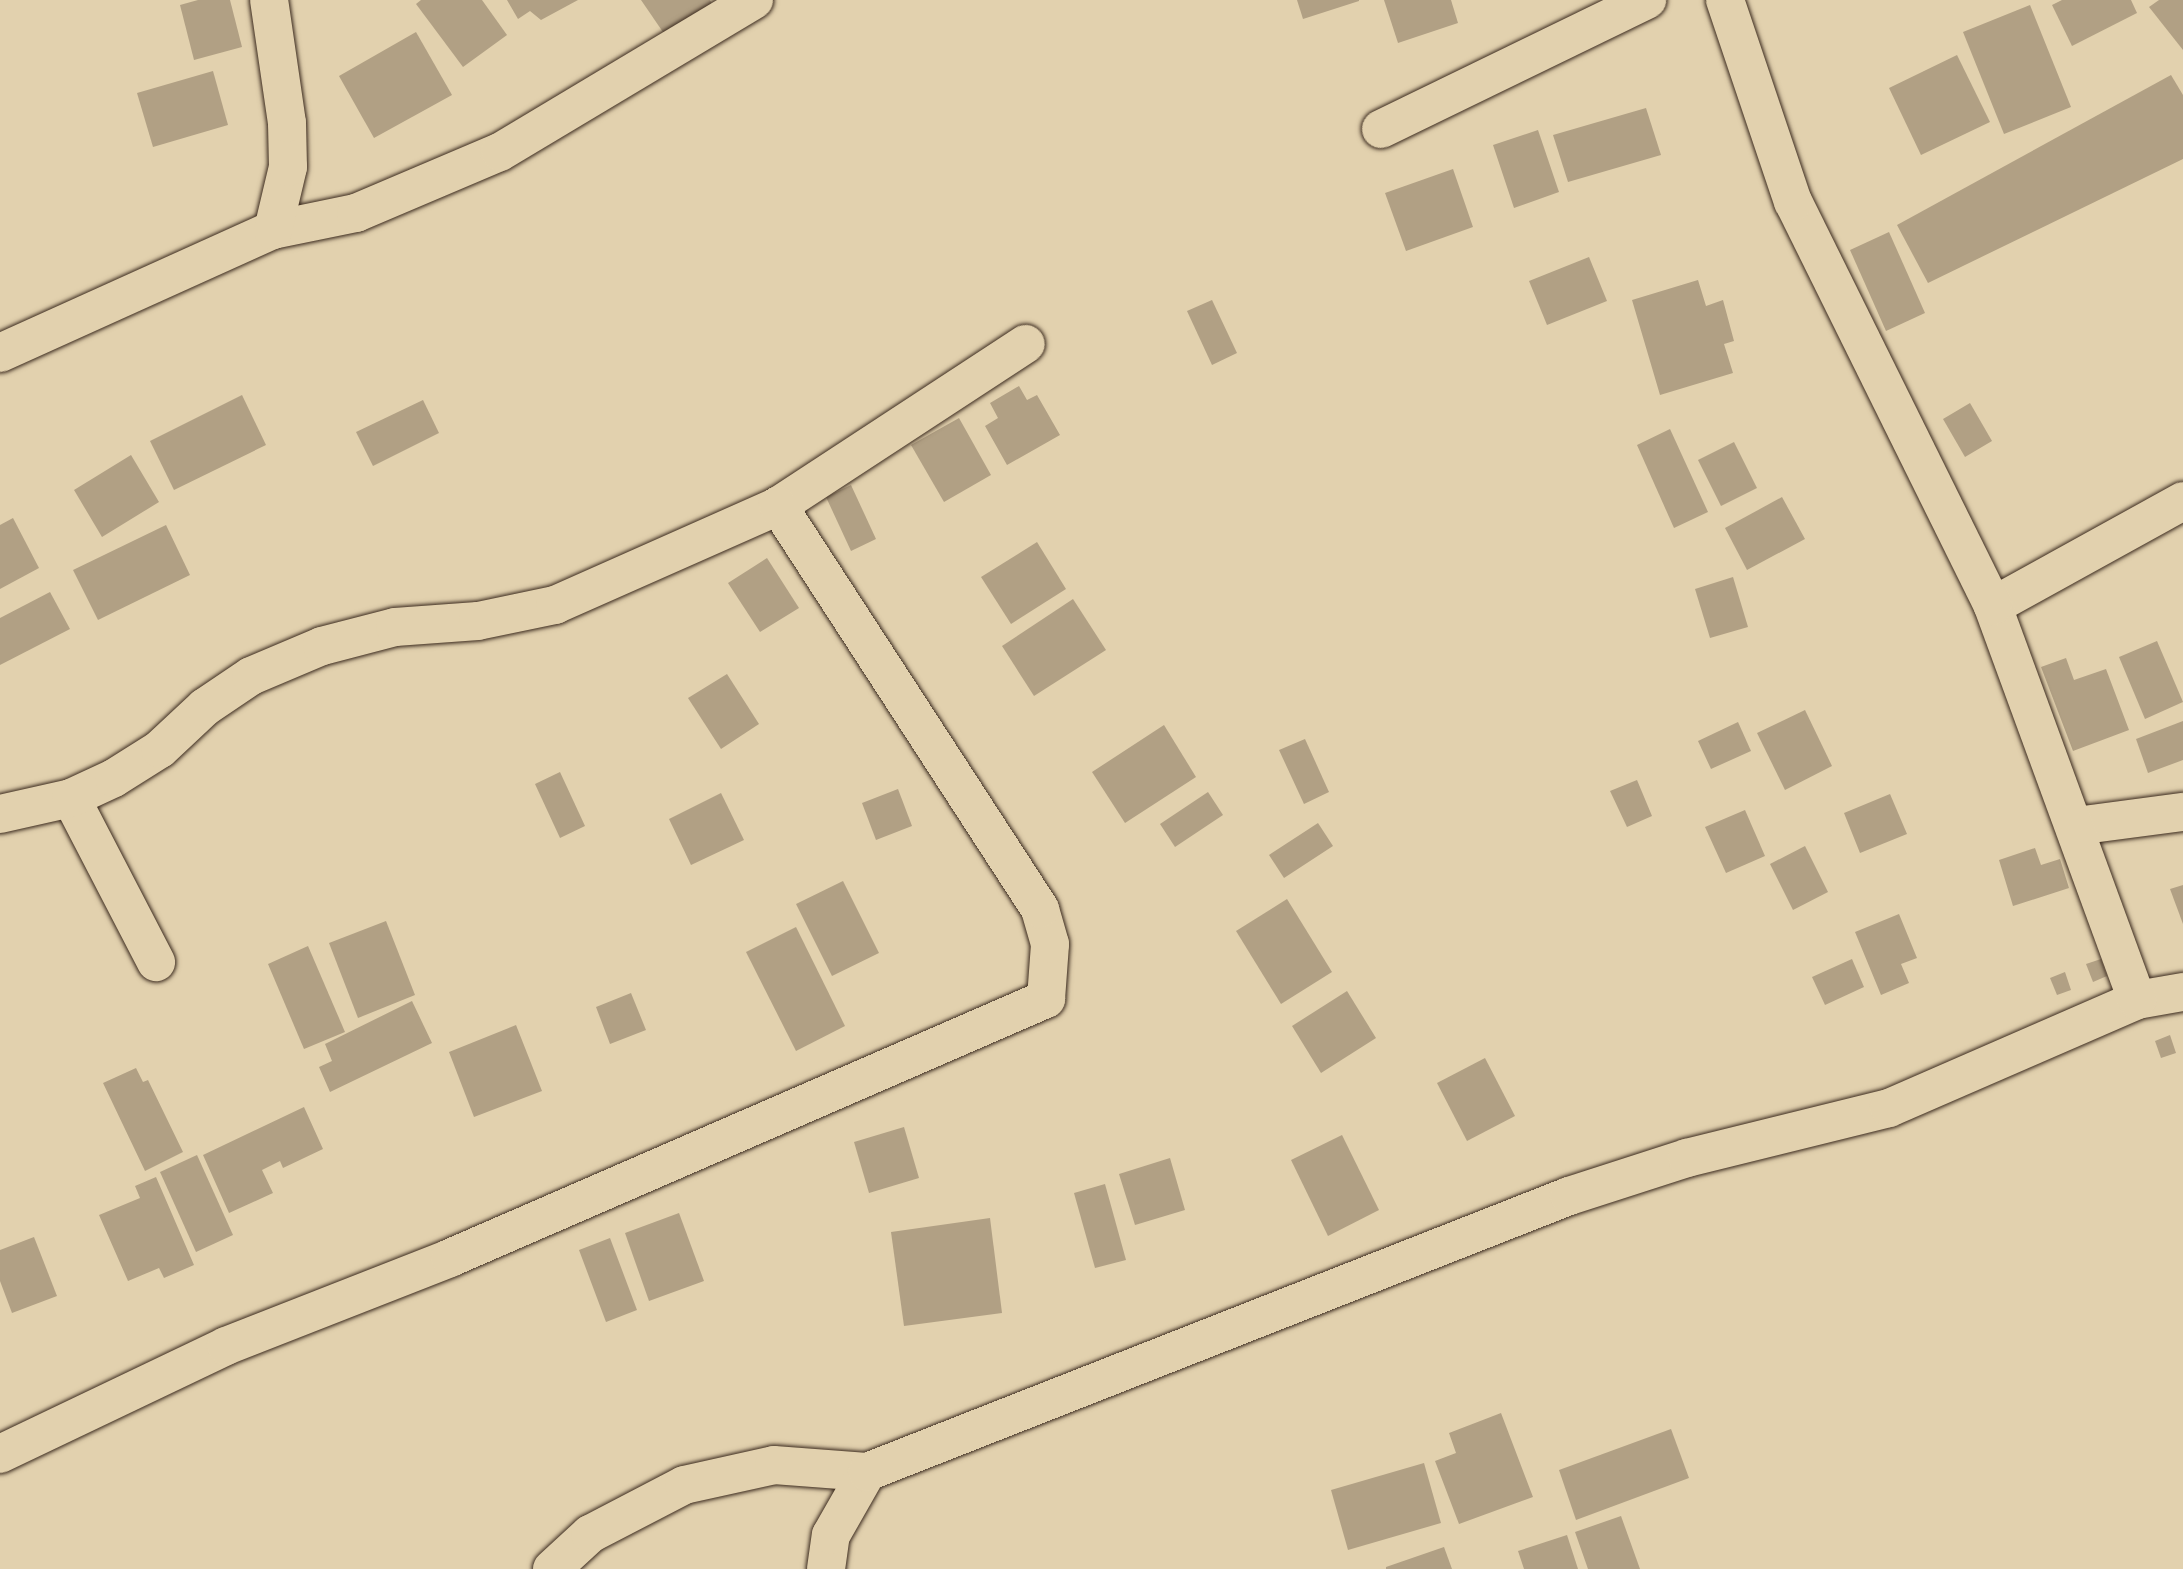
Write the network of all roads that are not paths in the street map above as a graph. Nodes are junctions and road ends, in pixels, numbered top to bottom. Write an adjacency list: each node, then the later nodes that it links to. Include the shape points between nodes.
1 (269, 0): 6 (street, via 288,156 284,198)
2 (754, 0): 6 (street, via 500,152 356,213)
3 (1647, 0): 5 (street)
4 (1725, 0): 11 (street, via 1793,202)
5 (1381, 129)
6 (273, 230): 8 (street)
7 (1026, 345): 10 (street)
8 (0, 353)
9 (2183, 501): 11 (street)
10 (778, 506): 12 (street, via 555,605 478,621 395,627 310,651 251,676 205,707 160,749); 19 (street, via 1040,909 1050,944 1046,999 450,1258 226,1346)
11 (1993, 606): 15 (street)
12 (71, 798): 14 (street); 16 (street)
13 (2183, 811): 15 (street)
14 (0, 814)
15 (2076, 826): 18 (street)
16 (156, 962)
17 (2183, 992): 18 (street)
18 (2137, 1000): 20 (street, via 1889,1108 1687,1158 1569,1196)
19 (0, 1454)
20 (867, 1472): 21 (street, via 774,1465 684,1485 590,1534); 22 (street, via 831,1535)
21 (552, 1569)
22 (826, 1569)

